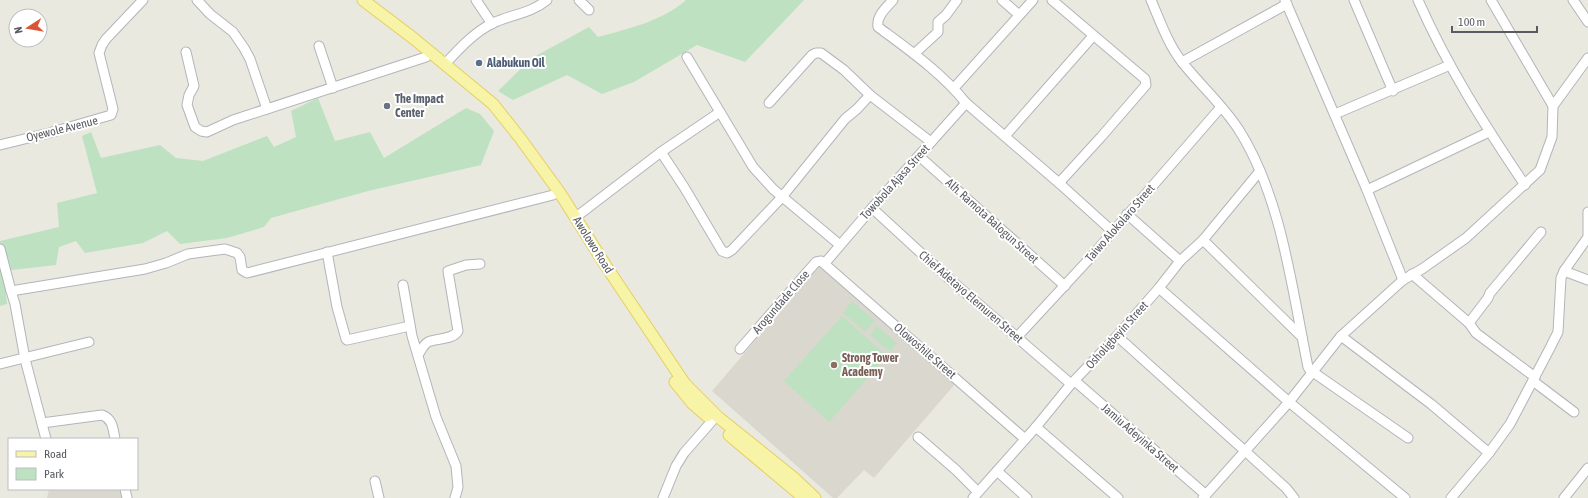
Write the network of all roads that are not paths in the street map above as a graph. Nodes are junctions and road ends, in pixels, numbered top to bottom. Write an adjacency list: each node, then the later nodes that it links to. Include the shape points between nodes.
1 (143, 0): 48 (street, Oyewole Avenue, via 106,39 99,53 112,109 111,115 56,132)
2 (197, 0): 42 (street, via 233,32 244,48)
3 (354, 0): 27 (main road, Awolowo Road)
4 (363, 0): 31 (main road, Awolowo Road)
5 (476, 0): 22 (street)
6 (547, 0): 22 (street, via 531,11)
7 (580, 0): 19 (street)
8 (893, 0): 26 (street, via 879,18 878,28)
9 (957, 0): 26 (street, via 938,22 938,32)
10 (1002, 0): 20 (street)
11 (1033, 0): 20 (street)
12 (1052, 0): 23 (street)
13 (1151, 0): 30 (street, via 1171,46)
14 (1354, 0): 35 (street)
15 (1418, 0): 32 (street)
16 (1491, 0): 40 (street)
17 (1573, 0): 21 (street)
18 (1286, 2): 30 (street); 44 (street)
19 (589, 10)
20 (1019, 15): 34 (street)
21 (1588, 22)
22 (492, 24): 31 (street, via 468,40)
23 (1093, 36): 46 (street); 52 (street, via 1145,79 1146,85)
24 (319, 46): 33 (street)
25 (186, 52): 42 (street, via 194,86 187,105 195,127 207,132)
26 (914, 54): 34 (street)
27 (426, 57): 33 (street); 37 (main road, Awolowo Road)
28 (687, 57): 43 (street)
29 (1588, 58): 40 (street)
30 (1182, 62): 41 (street)
31 (445, 64): 37 (main road, Awolowo Road)
32 (1450, 65): 35 (street); 45 (street)
33 (333, 88): 42 (street)
34 (954, 88): 39 (street)
35 (1393, 91): 44 (street)
36 (870, 95): 38 (street, via 844,70 820,53 816,53); 47 (street); 56 (street, via 834,132)
37 (487, 102): 55 (main road, Awolowo Road); 60 (main road, Awolowo Road, via 520,138)
38 (768, 103)
39 (966, 103): 46 (street); 47 (street, Towobola Ajasa Street)
40 (1553, 106): 53 (street, via 1552,137 1545,160 1540,170)
41 (1221, 107): 51 (street, via 1239,130); 59 (street, Taiwo Alokolaro Street)
42 (267, 109)
43 (720, 112): 49 (street); 56 (street, via 753,167)
44 (1335, 114): 54 (street)
45 (1489, 132): 53 (street); 54 (street)
46 (1006, 136): 52 (street)
47 (931, 142): 50 (street, Towobola Ajasa Street)
48 (0, 145)
49 (661, 152): 56 (street, via 722,251 727,253); 60 (street)
50 (919, 156): 57 (street, Towobola Ajasa Street); 75 (street, Alh. Ramota Balogun Street)
51 (1260, 171): 63 (street, Osholigbeyin Street); 83 (street, via 1271,201 1291,276)
52 (1059, 183): 61 (street)
53 (1525, 185): 71 (street, via 1466,238)
54 (1367, 190): 72 (street)
55 (553, 195): 66 (street); 94 (main road, Awolowo Road, via 680,389)
56 (782, 197): 64 (street)
57 (872, 208): 64 (street, Towobola Ajasa Street); 82 (street, Chief Adetayo Elemuren Street)
58 (1588, 212): 70 (street, via 1588,237)
59 (1128, 214): 61 (street, Taiwo Alokolaro Street); 67 (street)
60 (576, 217): 114 (main road, Awolowo Road, via 685,384 718,417)
61 (1112, 231): 75 (street, Taiwo Alokolaro Street)
62 (1541, 232): 78 (street, via 1490,293)
63 (1203, 240): 67 (street, Osholigbeyin Street); 83 (street)
64 (840, 245): 68 (street, Towobola Ajasa Street)
65 (0, 249): 77 (street)
66 (327, 252): 77 (street, via 247,273 242,270 240,257 236,252 225,249 188,254 145,269); 79 (street, via 337,307 347,340)
67 (1180, 261): 76 (street, Osholigbeyin Street)
68 (825, 263): 85 (street, Arogundade Close, via 816,262); 101 (street, Olowoshile Street)
69 (480, 264): 86 (street, via 466,265 448,271 458,331 451,337 427,343)
70 (1564, 271): 73 (street); 90 (street, via 1561,278 1558,332)
71 (1412, 274): 72 (street); 78 (street)
72 (1403, 280): 81 (street)
73 (1588, 280)
74 (403, 285): 79 (street)
75 (1065, 286): 82 (street, Taiwo Alokolaro Street)
76 (1159, 288): 80 (street, Osholigbeyin Street); 92 (street)
77 (10, 291): 87 (street, via 16,304)
78 (1469, 323): 90 (street, via 1476,333)
79 (410, 326): 86 (street)
80 (1117, 336): 91 (street, Osholigbeyin Street); 102 (street)
81 (1341, 336): 89 (street); 103 (street, via 1431,404)
82 (1017, 337): 91 (street, Chief Adetayo Elemuren Street)
83 (1302, 337): 89 (street, via 1308,367)
84 (89, 342): 87 (street)
85 (740, 350)
86 (418, 355): 111 (street, via 436,417 456,466 458,487)
87 (25, 359): 88 (street); 95 (street)
88 (0, 364)
89 (1313, 372): 92 (street); 100 (street)
90 (1534, 379): 93 (street); 103 (street, via 1510,424)
91 (1073, 383): 96 (street, Osholigbeyin Street); 109 (street, Jamiu Adeyinka Street)
92 (1289, 402): 102 (street); 118 (street)
93 (1574, 412)
94 (712, 421): 112 (street, via 684,453); 113 (main road, Awolowo Road)
95 (42, 423): 98 (street); 99 (street, via 102,414 111,422)
96 (1036, 427): 101 (street, Osholigbeyin Street); 116 (street)
97 (918, 437): 107 (street, via 956,470)
98 (46, 438)
99 (115, 438)
100 (1408, 438)
101 (1025, 439): 105 (street, Osholigbeyin Street)
102 (1245, 451): 109 (street); 117 (street)
103 (1489, 453): 119 (street)
104 (1588, 468): 108 (street)
105 (997, 472): 107 (street, Osholigbeyin Street); 115 (street)
106 (375, 481): 110 (street)
107 (976, 495)
108 (1569, 496)
109 (1205, 497)
110 (379, 498)
111 (455, 498)
112 (663, 498)
113 (804, 498)
114 (815, 498)
115 (1027, 498)
116 (1118, 498)
117 (1294, 498)
118 (1406, 498)
119 (1451, 498)

